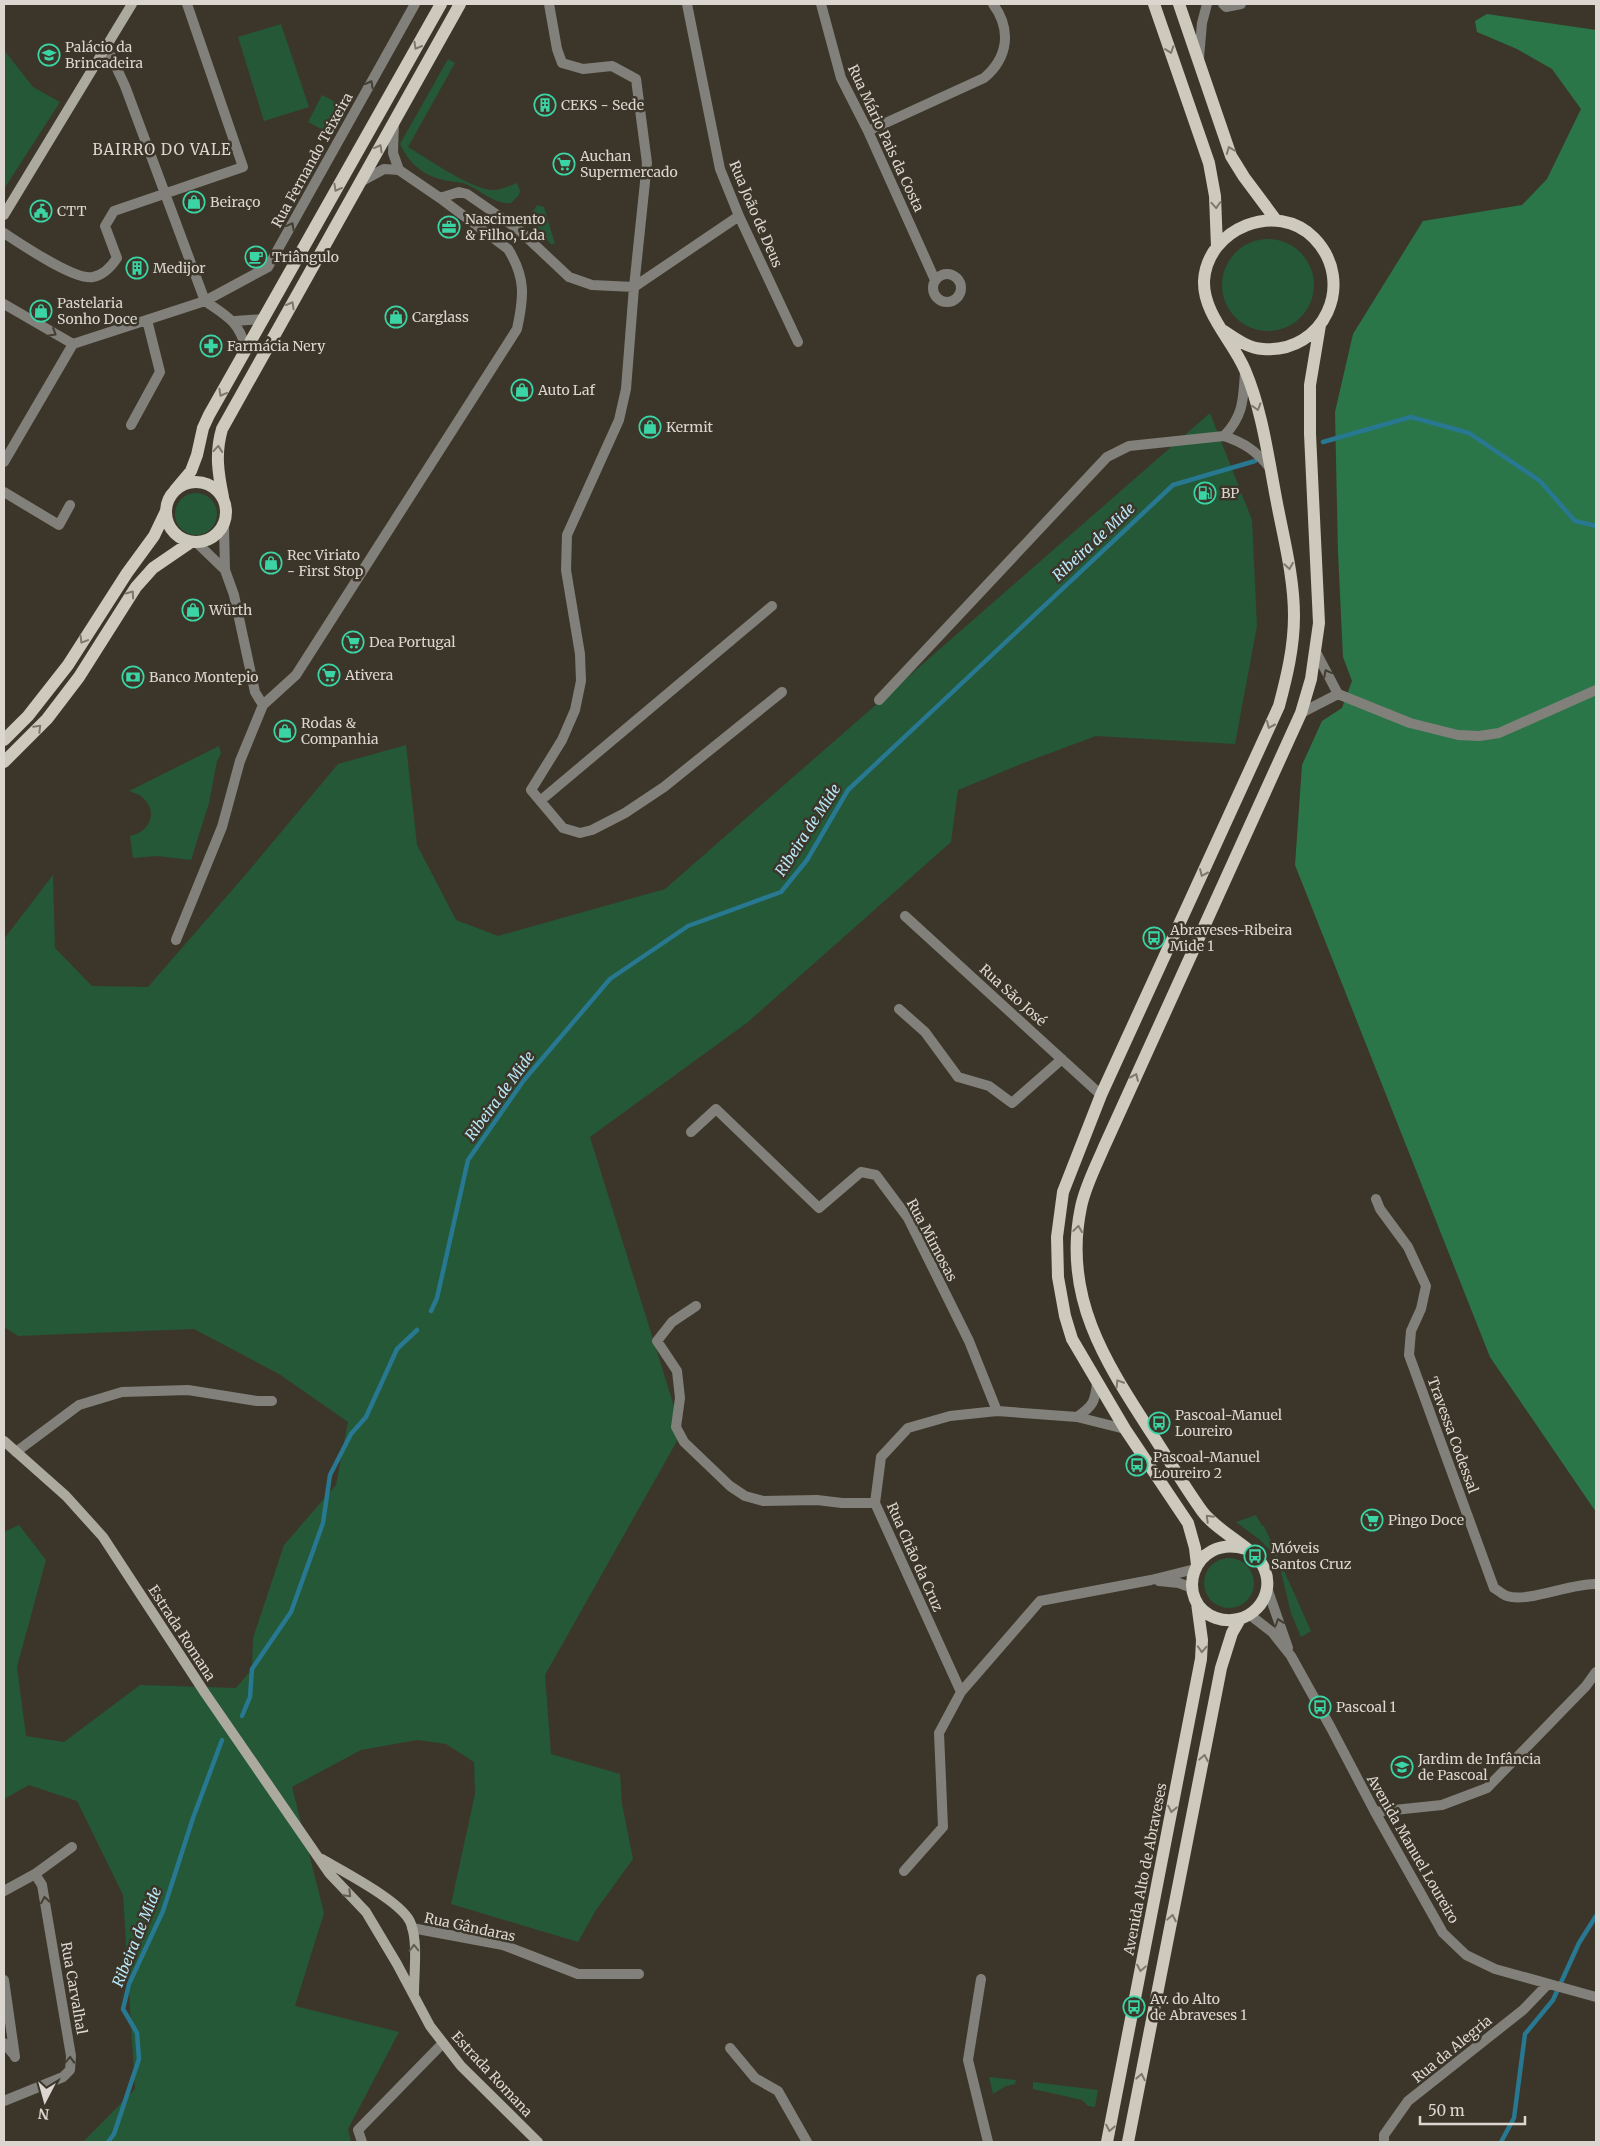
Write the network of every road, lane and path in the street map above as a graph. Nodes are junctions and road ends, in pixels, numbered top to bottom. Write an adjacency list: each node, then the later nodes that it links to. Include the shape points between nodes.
1 (132, 4): 15 (street)
2 (187, 4): 21 (street, via 243,167)
3 (415, 4): 30 (street, Rua Fernando Teixeira, one-way to 3, via 268,268)
4 (442, 4): 32 (main road, one-way to 32)
5 (460, 4): 17 (main road)
6 (549, 4): 29 (street, via 562,63 583,69 612,66 636,79 647,163)
7 (687, 4): 24 (street, Rua João de Deus, via 720,168)
8 (822, 4): 18 (street, Rua Mário Pais da Costa, via 841,78)
9 (993, 4): 18 (street, via 1003,22 1006,40 1001,58 991,72)
10 (1154, 4): 27 (main road, one-way to 27, via 1209,163 1215,196)
11 (1179, 4): 16 (main road)
12 (1207, 4): 16 (street)
13 (1223, 4): 14 (street, via 1226,8)
14 (1241, 4)
15 (104, 52): 21 (street, via 111,56 124,86); 23 (street)
16 (1199, 62): 25 (main road, one-way to 16, via 1231,156)
17 (394, 120): 19 (street, via 393,153); 20 (main road, one-way to 17)
18 (868, 131): 28 (street, Rua Mário Pais da Costa)
19 (399, 170): 20 (street, via 384,169); 22 (street)
20 (360, 182): 47 (main road, one-way to 20, via 217,459 222,429)
21 (164, 193): 26 (street, via 114,211 105,226 117,258 110,269 93,277 76,276); 30 (street)
22 (440, 198): 29 (street, via 459,192 475,199 519,230 569,277 592,285); 59 (street, via 512,255 520,273 524,300 517,329 296,675)
23 (4, 215)
24 (739, 216): 29 (street); 37 (street, Rua João de Deus)
25 (1276, 220): 27 (main road, via 1253,222 1233,231); 35 (main road, via 1297,226 1326,252 1333,270 1334,290 1330,309)
26 (4, 233)
27 (1217, 247): 36 (main road, via 1208,263 1204,281 1206,299)
28 (936, 280)
29 (634, 287): 63 (street, via 626,389 619,420 567,535 566,570 580,654 581,680 575,710 562,740 531,790)
30 (205, 301): 33 (street, Rua Fernando Teixeira); 34 (street)
31 (4, 304): 38 (street, one-way to 38)
32 (264, 319): 34 (street); 39 (main road)
33 (147, 320): 38 (street, Rua Fernando Teixeira); 41 (street, via 160,372)
34 (234, 321): 39 (street, via 244,338)
35 (1320, 325): 36 (main road, via 1304,340 1284,348 1262,349 1242,343); 54 (main road, via 1310,385 1319,623)
36 (1224, 331): 40 (main road)
37 (798, 342)
38 (73, 344): 43 (street)
39 (246, 350): 45 (main road, one-way to 45, via 203,428 191,471)
40 (1245, 370): 42 (street, via 1242,408 1234,426); 44 (main road, one-way to 44, via 1260,418)
41 (131, 425)
42 (1224, 436): 44 (street, via 1258,452); 58 (street, via 1129,446 1107,456)
43 (4, 462)
44 (1270, 468): 68 (main road, one-way to 68, via 1290,569 1294,615 1292,658 1278,706)
45 (176, 490): 47 (main road, via 192,482 201,482 218,490); 49 (main road, via 170,496)
46 (4, 492): 48 (street, via 59,525)
47 (223, 497): 50 (main road, via 227,507)
48 (70, 505)
49 (166, 511): 51 (main road, via 175,535); 61 (main road, one-way to 61, via 154,536 68,666)
50 (224, 526): 51 (main road, via 218,535); 52 (street)
51 (194, 543): 52 (street); 62 (main road, one-way to 51, via 47,719 79,677 136,587 153,568)
52 (225, 570): 59 (street, via 234,595 255,692)
53 (772, 606): 63 (street)
54 (1316, 652): 57 (street, one-way to 54); 60 (main road)
55 (1596, 690): 57 (street, via 1499,733 1478,736 1410,723)
56 (782, 692): 63 (street, via 664,787 626,813 592,830 580,833 563,828)
57 (1338, 694): 60 (street)
58 (879, 700)
59 (263, 705): 65 (street, via 240,761 222,827)
60 (1301, 713): 80 (main road, one-way to 60, via 1202,1512 1116,1379 1092,1331 1077,1267 1077,1239 1081,1206 1104,1147)
61 (4, 740)
62 (4, 762)
63 (540, 801)
64 (905, 916): 67 (street, Rua São José)
65 (176, 940)
66 (899, 1009): 67 (street, via 925,1032 958,1077 989,1086 1012,1103)
67 (1062, 1059): 68 (street, Rua São José)
68 (1102, 1095): 72 (main road, via 1063,1192 1057,1237 1058,1277 1065,1316 1072,1339)
69 (692, 1132): 74 (street, Rua Mimosas, via 716,1109 819,1208 862,1172 876,1174 908,1218 968,1341)
70 (1376, 1199): 83 (street, Travessa Codessal, via 1408,1247 1426,1286 1421,1310 1410,1331 1409,1355 1494,1588 1508,1596 1522,1597)
71 (696, 1306): 79 (street, via 672,1322 657,1341 677,1371 680,1398 676,1427 684,1442 745,1496 763,1501)
72 (1097, 1383): 75 (street, via 1096,1398 1090,1408); 76 (main road)
73 (272, 1401): 78 (street, via 188,1390 122,1392 79,1405)
74 (997, 1411): 75 (street, Rua Chão da Cruz); 79 (street, Rua Chão da Cruz, via 950,1416 908,1428 881,1457)
75 (1077, 1417): 76 (street, Rua Chão da Cruz)
76 (1125, 1429): 81 (main road, via 1188,1523)
77 (4, 1441): 78 (street, Estrada Romana)
78 (16, 1452): 93 (street, Estrada Romana, via 66,1496 103,1537 205,1693)
79 (875, 1503): 90 (street, Rua Chão da Cruz)
80 (1246, 1549): 81 (main road, via 1224,1546 1204,1556); 85 (main road, via 1263,1565)
81 (1196, 1567): 82 (street); 84 (main road)
82 (1151, 1580): 84 (street); 90 (street, via 1040,1601)
83 (1596, 1584)
84 (1192, 1588): 86 (main road)
85 (1267, 1588): 87 (main road, via 1262,1603); 88 (street, Avenida Manuel Loureiro, one-way to 85)
86 (1196, 1601): 87 (main road, via 1215,1618 1228,1621); 112 (main road, Avenida Alto de Abraveses, one-way to 112, via 1202,1640 1201,1659)
87 (1245, 1617): 88 (street, Avenida Manuel Loureiro, via 1272,1632); 113 (main road, one-way to 87, via 1221,1668 1232,1634)
88 (1291, 1656): 91 (street, Avenida Manuel Loureiro)
89 (1596, 1672): 91 (street, via 1574,1700 1487,1788 1442,1805)
90 (961, 1692): 94 (street, via 939,1733 943,1827)
91 (1375, 1812): 101 (street, Avenida Manuel Loureiro, via 1443,1933 1466,1955 1495,1969)
92 (72, 1847): 95 (street)
93 (318, 1856): 97 (street, Estrada Romana, via 393,1902 411,1922); 102 (street, Estrada Romana, one-way to 102, via 339,1885 366,1912)
94 (904, 1871)
95 (34, 1874): 96 (street); 107 (street, Rua Carvalhal, one-way to 95, via 63,2077 70,2070 72,2056 42,1885)
96 (4, 1891)
97 (412, 1928): 98 (street, Rua Gândaras, via 503,1945 578,1974); 102 (street, Estrada Romana, one-way to 97)
98 (638, 1974)
99 (981, 1979): 111 (street, via 968,2060)
100 (4, 1980): 104 (street, via 15,2057)
101 (1548, 1984): 103 (street, Avenida Manuel Loureiro); 114 (street, Rua da Alegria, via 1523,2010 1408,2101 1384,2134)
102 (414, 1996): 105 (street, Estrada Romana)
103 (1596, 1997)
104 (4, 2043)
105 (443, 2043): 108 (street, via 358,2130); 109 (street, Estrada Romana, via 461,2066)
106 (730, 2048): 110 (street, via 755,2078 778,2091)
107 (4, 2101)
108 (362, 2142)
109 (538, 2142)
110 (807, 2142)
111 (988, 2142)
112 (1107, 2142)
113 (1128, 2142)
114 (1384, 2142)

